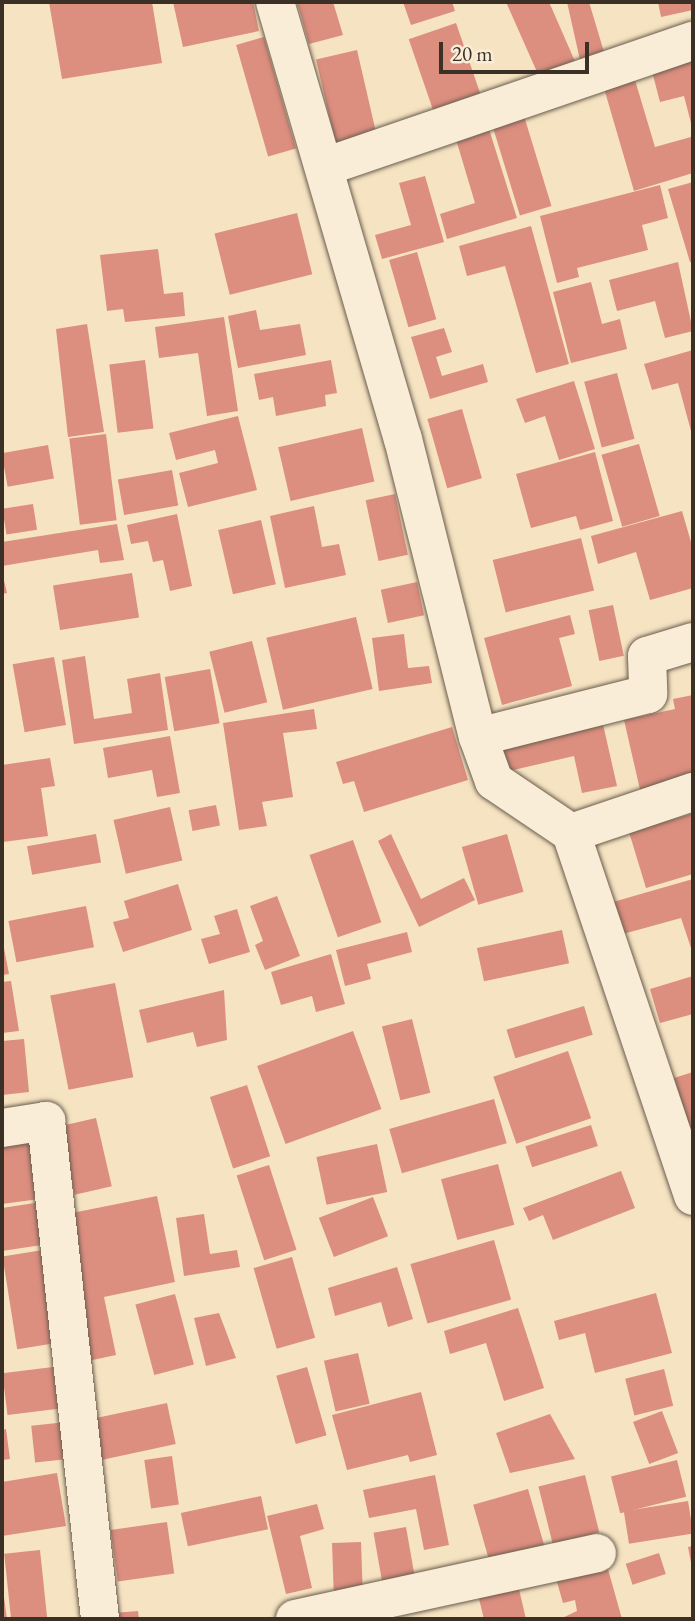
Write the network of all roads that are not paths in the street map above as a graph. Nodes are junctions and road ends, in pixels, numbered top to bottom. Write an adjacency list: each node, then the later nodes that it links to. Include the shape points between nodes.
1 (275, 2): 3 (street)
2 (693, 41): 3 (street)
3 (327, 166): 5 (street)
4 (693, 642): 5 (street, via 647,656 648,694)
5 (478, 737): 7 (street, via 494,781)
6 (693, 792): 7 (street)
7 (571, 833): 9 (street)
8 (2, 1128): 11 (street, via 46,1121)
9 (692, 1177)
10 (597, 1553): 12 (street)
11 (100, 1619)
12 (295, 1619)

